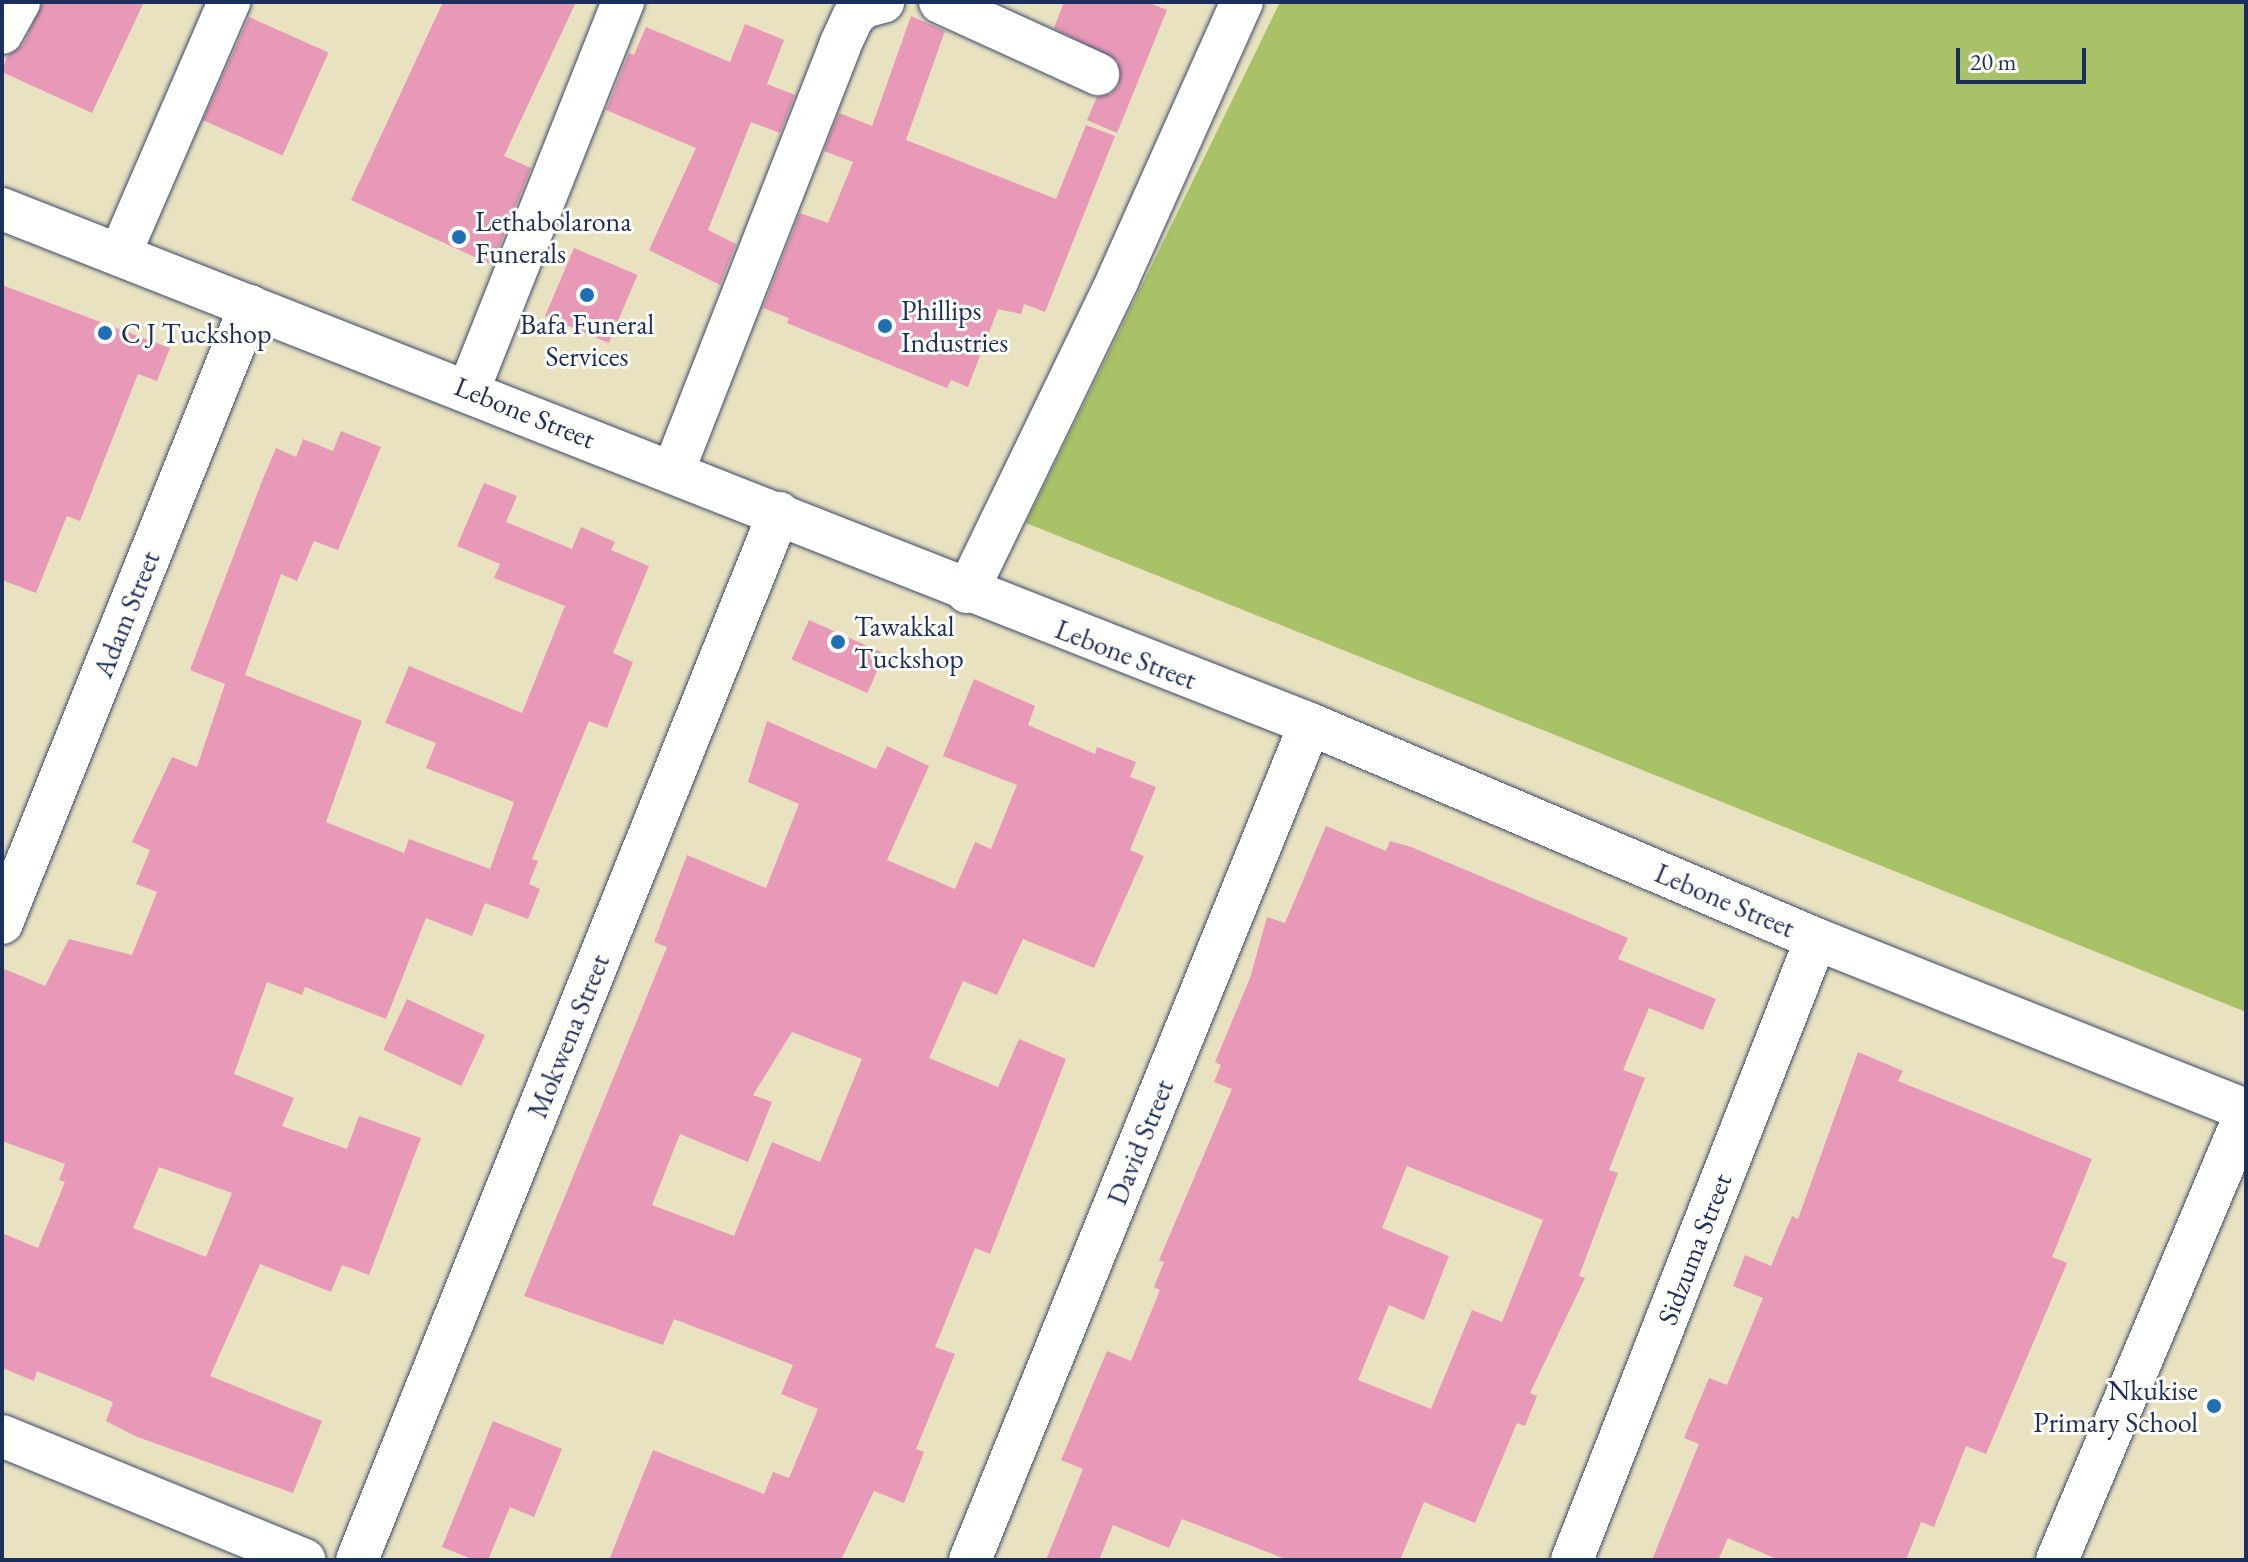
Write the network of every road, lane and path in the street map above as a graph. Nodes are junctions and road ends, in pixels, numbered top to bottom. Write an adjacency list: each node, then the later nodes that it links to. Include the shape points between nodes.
1 (19, 2): 7 (street)
2 (229, 2): 10 (street)
3 (623, 2): 12 (street)
4 (883, 2): 13 (street, via 853,17 840,45)
5 (940, 2): 8 (street)
6 (1242, 2): 15 (street, via 1118,279)
7 (2, 33)
8 (1098, 74)
9 (2, 209): 10 (street, Lebone Street)
10 (120, 254): 11 (street, Lebone Street)
11 (250, 306): 12 (street, Lebone Street); 17 (street, Adam Street)
12 (469, 389): 13 (street, Lebone Street)
13 (673, 472): 14 (street, Lebone Street)
14 (779, 513): 15 (street, Lebone Street); 22 (street, Mokwena Street)
15 (967, 592): 16 (street, Lebone Street)
16 (1310, 724): 18 (street, Lebone Street); 23 (street, David Street)
17 (2, 923)
18 (1816, 939): 19 (street, Lebone Street); 24 (street, Sidzuma Street)
19 (2246, 1111): 25 (street, Lebone Street)
20 (2, 1436): 21 (street)
21 (305, 1560)
22 (357, 1560)
23 (970, 1560)
24 (1572, 1560)
25 (2057, 1560)

